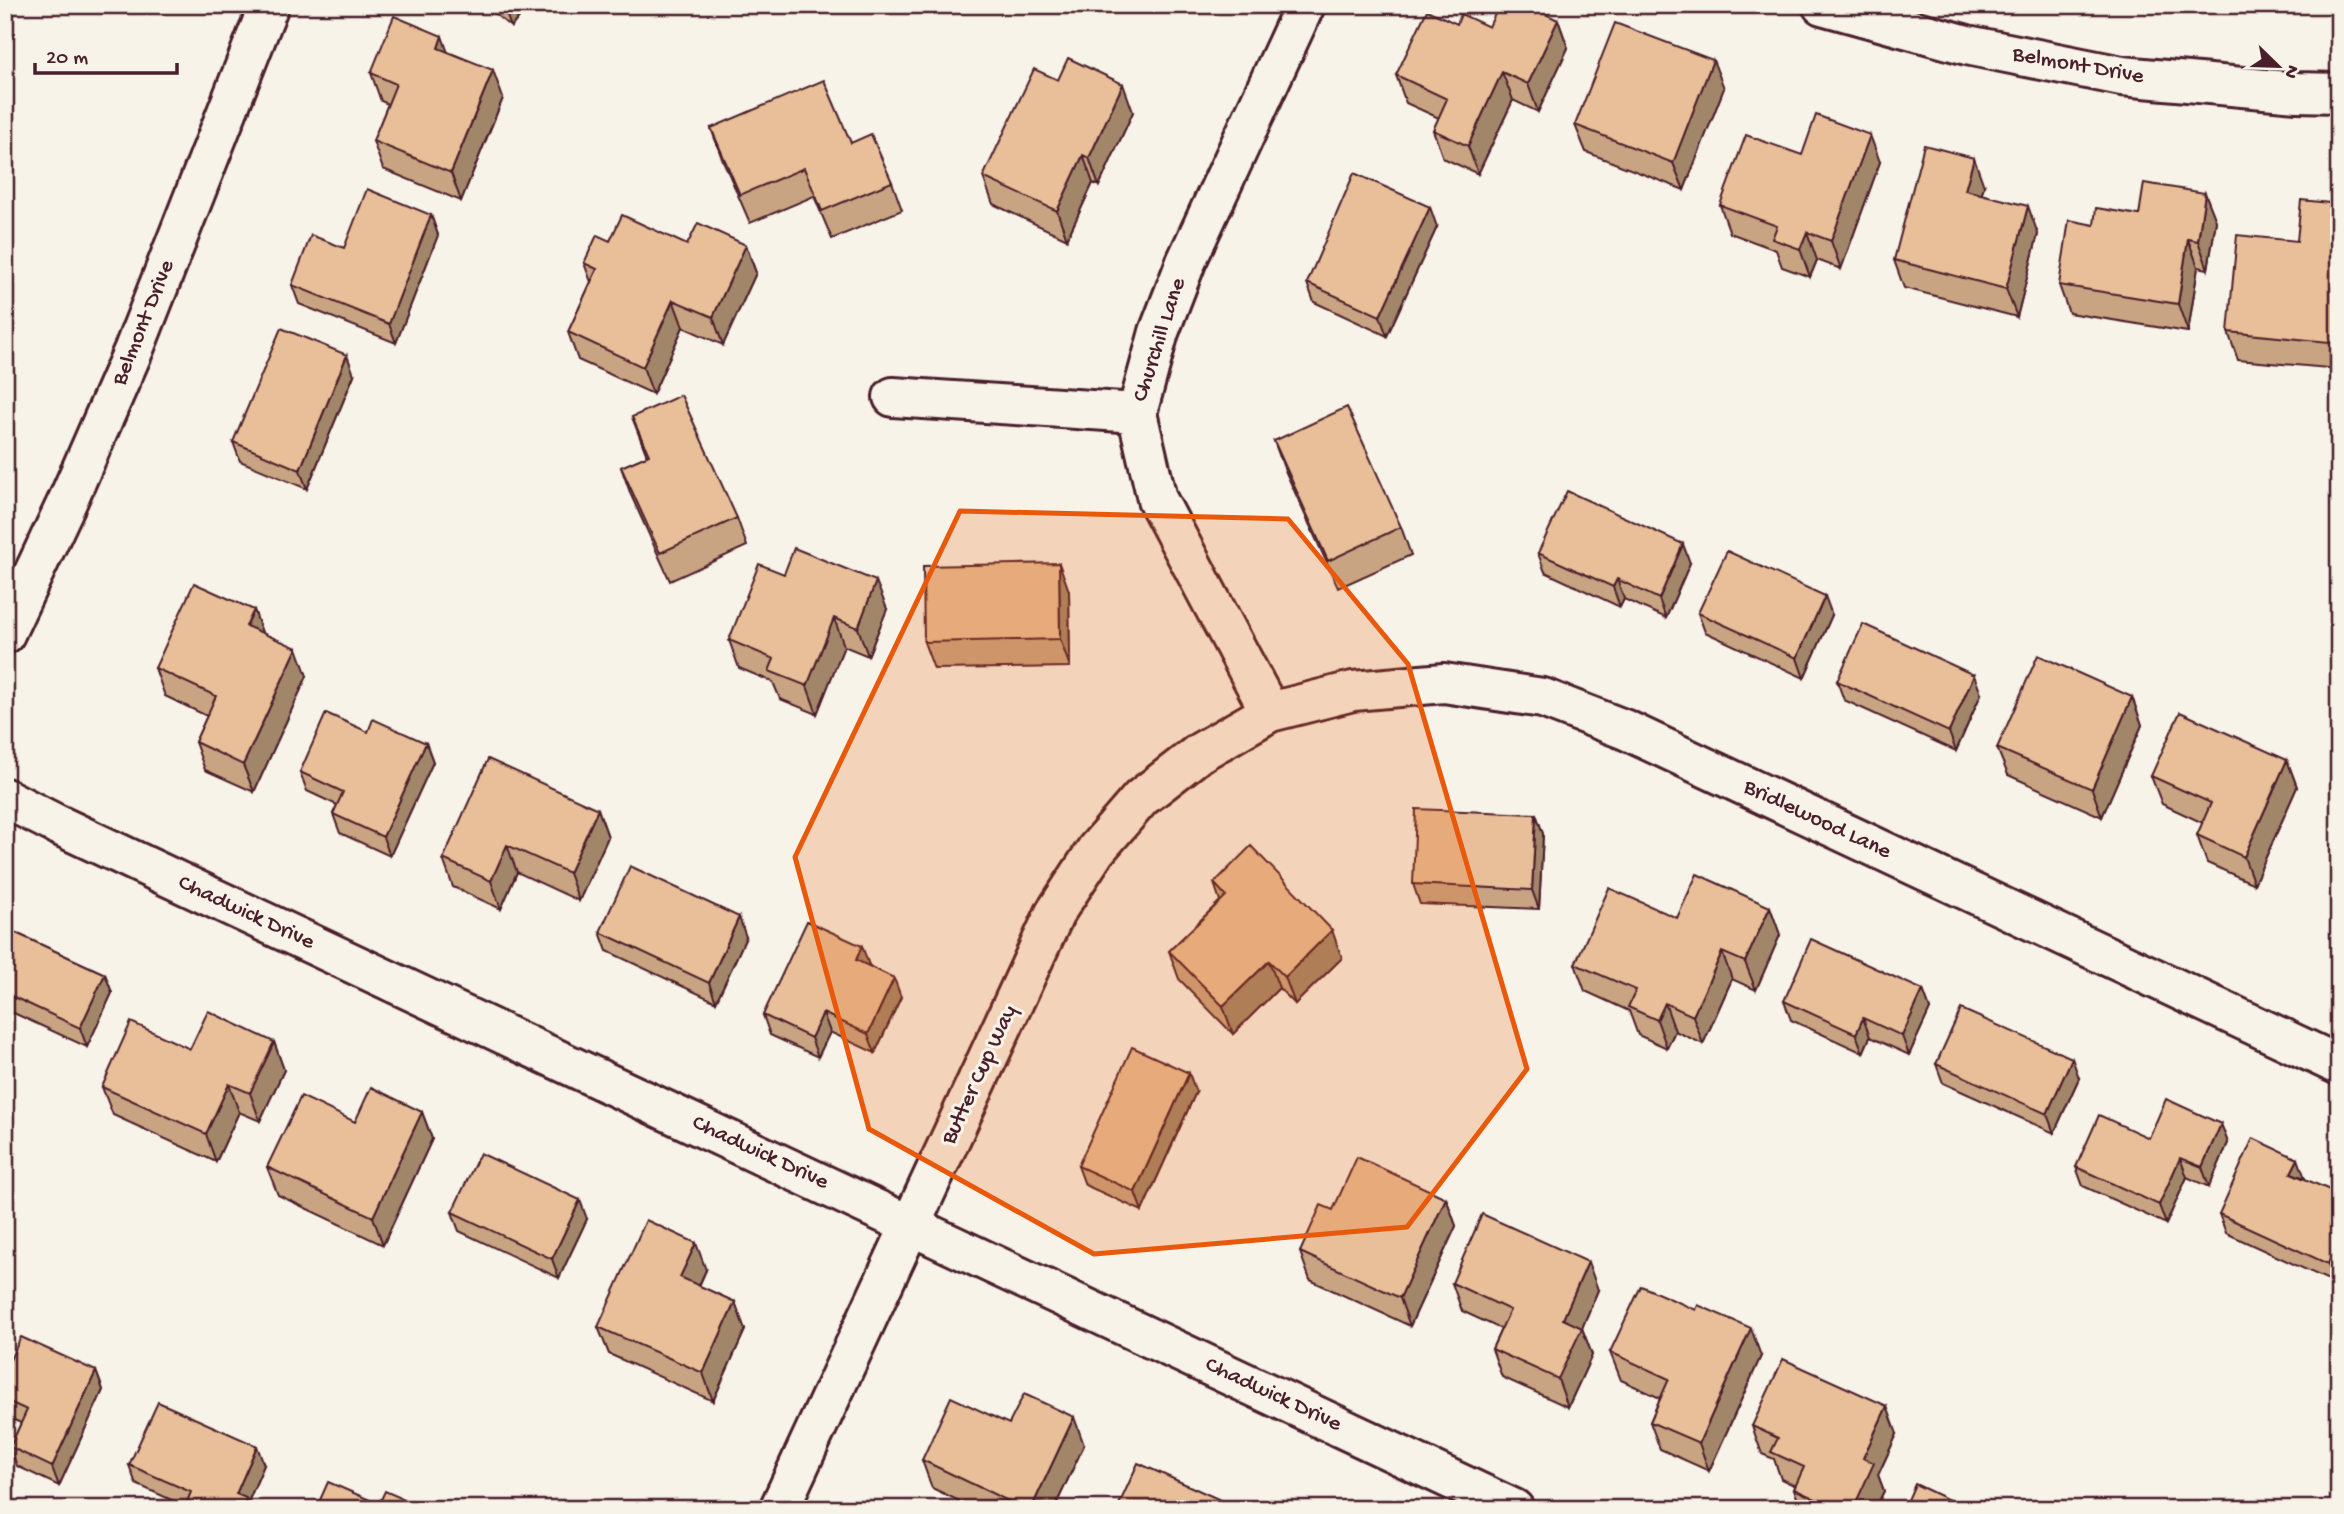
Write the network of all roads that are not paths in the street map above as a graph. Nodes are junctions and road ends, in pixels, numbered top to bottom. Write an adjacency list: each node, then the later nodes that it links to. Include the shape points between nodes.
1 (269, 5): 7 (street, Belmont Drive, via 134,349)
2 (1306, 5): 6 (street, Churchill Lane, via 1186,262 1159,331)
3 (1822, 5): 4 (street, Belmont Drive, via 1967,45 2122,76)
4 (2339, 93)
5 (893, 397): 6 (street)
6 (1137, 413): 8 (street, Churchill Lane, via 1157,499)
7 (5, 634)
8 (1270, 712): 10 (street, Bridlewood Lane, via 1353,691 1444,683 1543,698 1626,730); 11 (street, Butter Cup Way, via 1199,753 1141,798 1096,850 1055,913)
9 (5, 798): 11 (street, Chadwick Drive)
10 (2339, 1065)
11 (911, 1224): 12 (street, Butter Cup Way); 13 (street, Chadwick Drive)
12 (779, 1509)
13 (1514, 1509)

